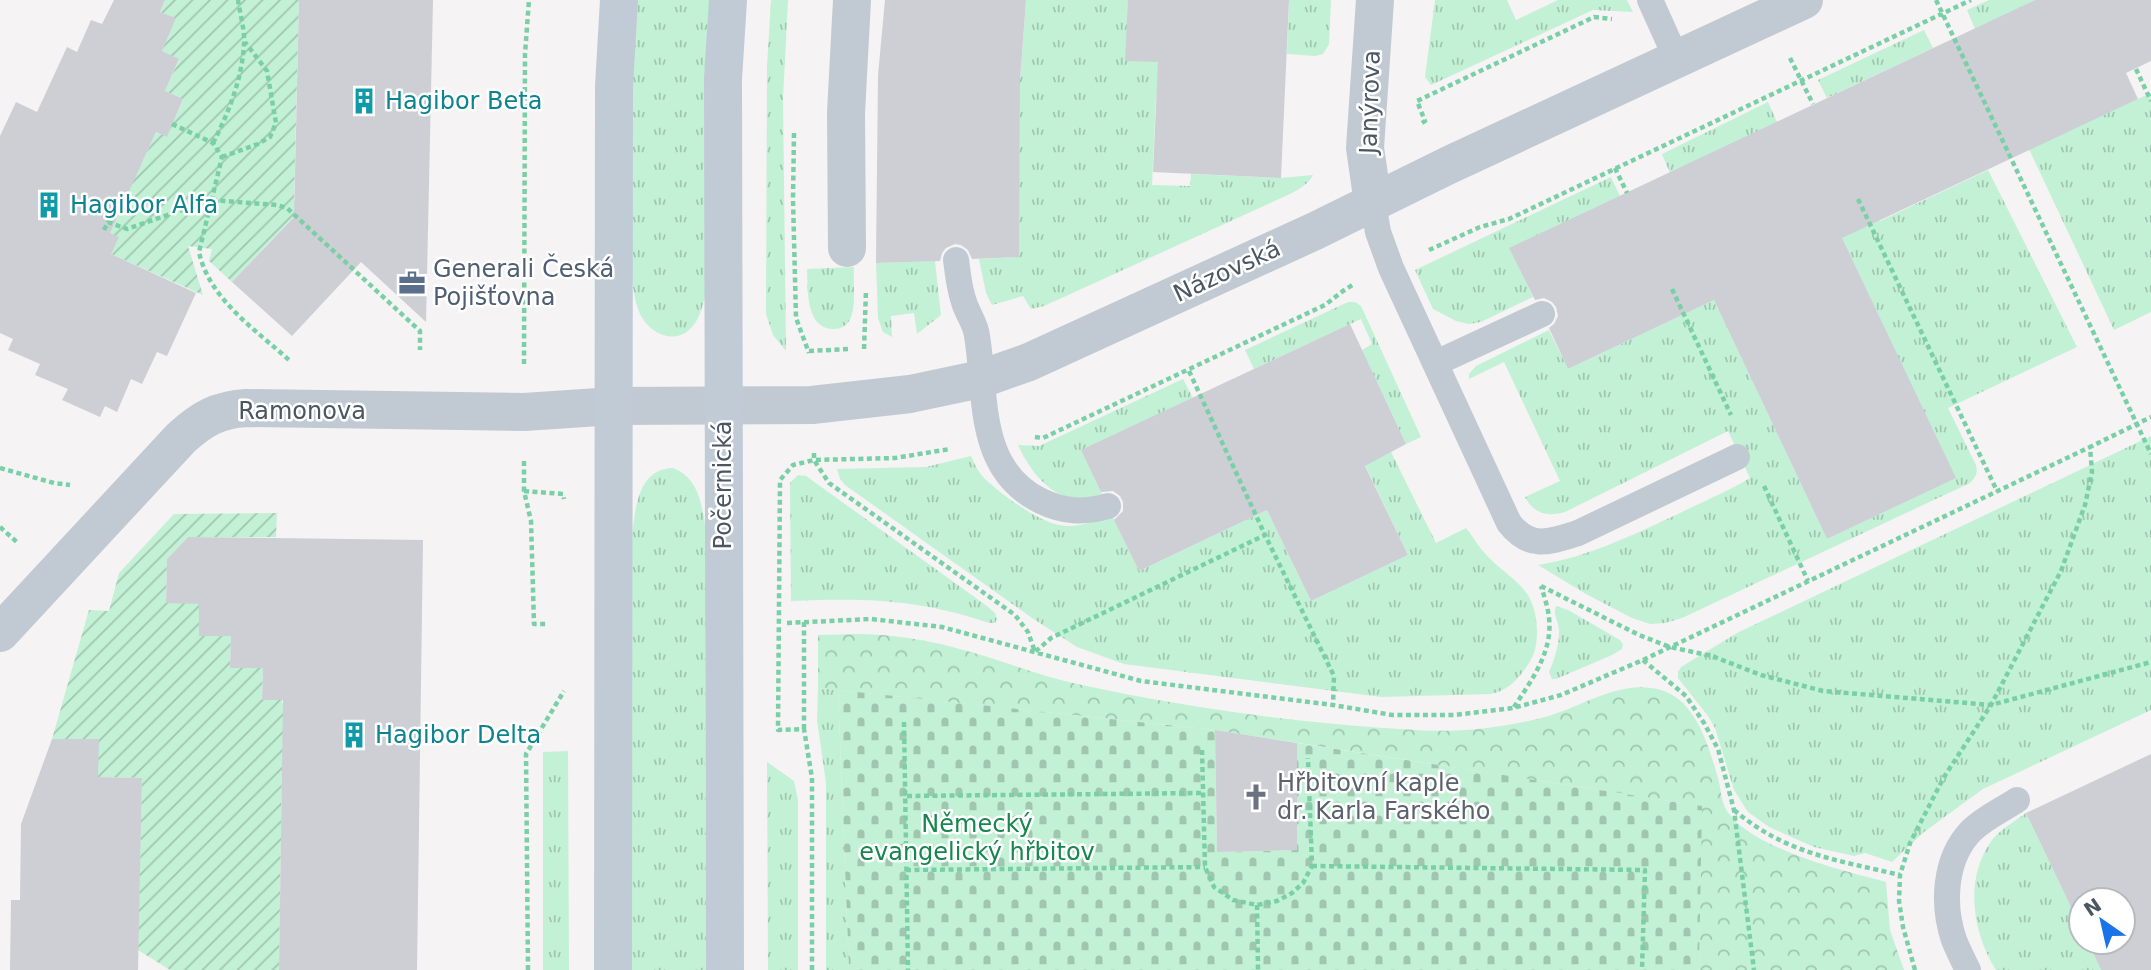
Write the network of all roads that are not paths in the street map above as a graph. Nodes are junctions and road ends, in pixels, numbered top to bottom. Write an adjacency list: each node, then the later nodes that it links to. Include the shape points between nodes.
1 (619, 0): 14 (street, via 614,86)
2 (728, 0): 15 (street, Počernická, via 723,79)
3 (852, 0): 9 (street, via 846,113)
4 (1375, 0): 8 (street, Janýrova, via 1365,148)
5 (1804, 0): 7 (street, Názovská)
6 (1653, 6): 7 (lane)
7 (1677, 60): 8 (street, Názovská)
8 (1373, 203): 12 (lane, via 1391,268); 13 (street, Názovská, via 1029,362)
9 (847, 247)
10 (956, 260): 13 (lane, via 959,287 977,333)
11 (1542, 314): 12 (lane)
12 (1436, 363): 16 (lane, via 1510,523 1530,540 1554,541 1578,533)
13 (981, 379): 15 (street, Názovská, via 910,394 812,405); 17 (lane, via 994,452 1019,488 1070,511)
14 (614, 406): 15 (street, Názovská); 18 (street, Ramonova, via 524,412 246,408 213,415 181,438); 20 (street)
15 (723, 406): 21 (street, Počernická)
16 (1737, 457)
17 (1108, 506)
18 (0, 634)
19 (2017, 800): 22 (lane, via 1970,832 1954,857 1946,894 1948,913)
20 (613, 970)
21 (725, 970)
22 (1968, 970)

